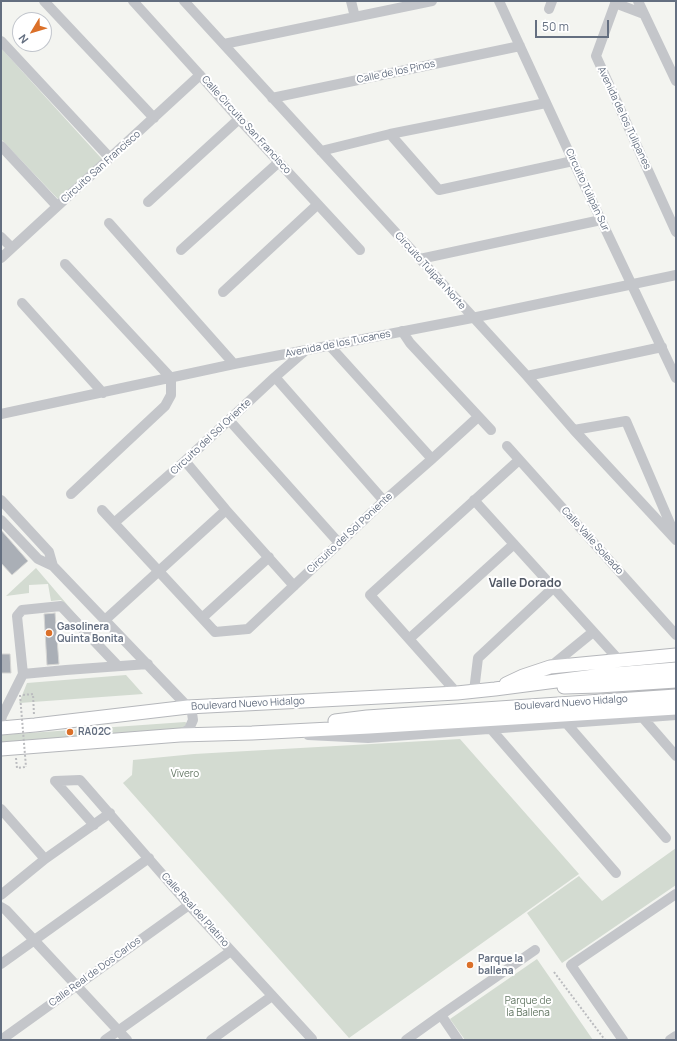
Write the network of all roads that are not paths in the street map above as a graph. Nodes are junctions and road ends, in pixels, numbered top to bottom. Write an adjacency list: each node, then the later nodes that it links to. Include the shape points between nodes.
1 (44, 1): 19 (street)
2 (133, 1): 15 (street, Calle Circuito San Francisco)
3 (184, 1): 13 (street, Circuito Tulipán Norte)
4 (351, 1): 11 (street)
5 (432, 1): 9 (street)
6 (499, 1): 14 (street, Circuito Tulipán Sur)
7 (638, 1): 10 (street)
8 (616, 2): 10 (street, Avenida de los Tulipanes); 32 (street, Avenida de los Tulipanes, via 596,56)
9 (417, 3): 11 (street)
10 (644, 14): 16 (street)
11 (355, 17): 13 (street)
12 (1, 41): 24 (street)
13 (224, 44): 17 (street, Circuito Tulipán Norte)
14 (520, 46): 17 (street, Calle de los Pinos); 18 (street, Circuito Tulipán Sur)
15 (200, 75): 19 (street, Circuito San Francisco); 20 (street, Calle Circuito San Francisco)
16 (676, 81)
17 (272, 98): 23 (street, Circuito Tulipán Norte)
18 (546, 103): 21 (street); 26 (street, Circuito Tulipán Sur)
19 (154, 118): 24 (street, Circuito San Francisco)
20 (239, 119): 25 (street, Calle Circuito San Francisco); 27 (street)
21 (390, 134): 23 (street); 26 (street, via 439,190)
22 (1, 146): 29 (street)
23 (320, 151): 38 (street, Circuito Tulipán Norte)
24 (110, 158): 29 (street, Circuito San Francisco)
25 (279, 162): 28 (street, Calle Circuito San Francisco); 35 (street)
26 (573, 162): 30 (street, Circuito Tulipán Sur)
27 (148, 202)
28 (317, 205): 36 (street, Calle Circuito San Francisco); 42 (street)
29 (57, 206): 34 (street, Circuito San Francisco)
30 (601, 220): 38 (street); 41 (street, Circuito Tulipán Sur)
31 (109, 223): 49 (street)
32 (676, 232)
33 (1, 237): 34 (street)
34 (12, 248): 37 (street, Circuito San Francisco)
35 (181, 250)
36 (360, 250)
37 (1, 258)
38 (420, 260): 44 (street, Circuito Tulipán Norte)
39 (65, 264): 52 (street)
40 (676, 275): 41 (street, Avenida de los Tucanes)
41 (632, 285): 44 (street, Avenida de los Tucanes); 47 (street, Circuito Tulipán Sur)
42 (222, 292)
43 (22, 303): 54 (street)
44 (472, 318): 45 (street, Avenida de los Tucanes); 50 (street, Circuito Tulipán Norte)
45 (402, 331): 46 (street, Avenida de los Tucanes); 56 (street)
46 (329, 345): 48 (street, Avenida de los Tucanes); 61 (street)
47 (662, 347): 50 (street); 53 (street, Circuito Tulipán Sur)
48 (307, 350): 49 (street, Avenida de los Tucanes); 51 (street, Circuito del Sol Oriente)
49 (234, 364): 52 (street, Avenida de los Tucanes)
50 (526, 376): 59 (street, Circuito Tulipán Norte)
51 (275, 377): 57 (street, Circuito del Sol Oriente); 67 (street)
52 (171, 378): 54 (street, Avenida de los Tucanes); 64 (street, via 171,395 166,406)
53 (676, 378)
54 (103, 393): 55 (street, Avenida de los Tucanes)
55 (1, 414)
56 (478, 417): 58 (street); 61 (street, Circuito del Sol Poniente)
57 (229, 420): 63 (street, Circuito del Sol Oriente); 74 (street)
58 (492, 430)
59 (574, 430): 72 (street, via 626,422); 73 (street, Circuito Tulipán Norte)
60 (507, 446): 62 (street, Calle Valle Soleado)
61 (432, 459): 67 (street, Circuito del Sol Poniente)
62 (520, 460): 66 (street); 84 (street, Calle Valle Soleado)
63 (185, 461): 69 (street); 71 (street, Circuito del Sol Oriente)
64 (71, 494)
65 (1, 500): 77 (street, via 49,552)
66 (474, 500): 75 (street); 85 (street, via 370,595)
67 (384, 501): 74 (street, Circuito del Sol Poniente)
68 (102, 510): 71 (street)
69 (226, 510): 76 (street); 78 (street)
70 (1, 520): 77 (street, via 38,558)
71 (114, 523): 78 (street)
72 (676, 537)
73 (676, 540)
74 (339, 543): 79 (street, Circuito del Sol Poniente)
75 (514, 544): 80 (street); 85 (street)
76 (269, 557): 79 (street); 81 (street)
77 (53, 566): 82 (street)
78 (159, 571): 81 (street); 82 (street)
79 (294, 586): 81 (street, Circuito del Sol Poniente, via 248,629 215,632)
80 (553, 588): 83 (street); 95 (street, via 478,658)
81 (202, 618)
82 (105, 620): 88 (street)
83 (593, 632): 87 (street); 90 (street)
84 (676, 636)
85 (409, 639): 96 (street)
86 (676, 655): 87 (main road)
87 (619, 660): 90 (main road)
88 (148, 664): 89 (street); 98 (street)
89 (118, 666): 92 (street); 92 (street, via 61,606 22,610 17,616)
90 (550, 667): 94 (main road)
91 (676, 669): 94 (main road, Boulevard Nuevo Hidalgo, via 602,675)
92 (23, 674): 102 (street)
93 (676, 681): 94 (main road, Boulevard Nuevo Hidalgo)
94 (495, 689): 95 (main road, Boulevard Nuevo Hidalgo)
95 (474, 691): 96 (main road, Boulevard Nuevo Hidalgo)
96 (457, 693): 98 (main road, Boulevard Nuevo Hidalgo)
97 (676, 696): 105 (main road, Boulevard Nuevo Hidalgo, via 367,717)
98 (188, 707): 102 (main road, Boulevard Nuevo Hidalgo, via 35,725); 106 (street, via 193,720 189,729)
99 (676, 708): 105 (main road, Boulevard Nuevo Hidalgo)
100 (676, 715): 101 (street, Boulevard Nuevo Hidalgo)
101 (643, 718): 103 (street, Boulevard Nuevo Hidalgo); 108 (street)
102 (1, 720)
103 (567, 724): 104 (street, Boulevard Nuevo Hidalgo); 112 (street)
104 (491, 729): 105 (street, Boulevard Nuevo Hidalgo, via 368,738); 115 (street)
105 (252, 733): 106 (main road, Boulevard Nuevo Hidalgo)
106 (180, 735): 107 (main road, Boulevard Nuevo Hidalgo)
107 (1, 749)
108 (676, 756)
109 (1, 809): 114 (street)
110 (110, 813): 111 (street); 111 (street, Calle Real del Platino, via 80,780 54,781); 113 (street, Calle Real del Platino)
111 (94, 825): 114 (street)
112 (666, 838)
113 (149, 858): 119 (street, Calle Real del Platino); 121 (street)
114 (45, 859): 117 (street)
115 (616, 873)
116 (676, 894): 137 (street, via 571,965)
117 (1, 895)
118 (1, 900): 120 (street)
119 (190, 905): 123 (street, Calle Real del Platino); 125 (street, Calle Real de Dos Carlos)
120 (3, 908): 121 (street)
121 (34, 940): 124 (street); 125 (street)
122 (535, 950): 127 (street)
123 (231, 951): 126 (street, Calle Real del Platino); 128 (street)
124 (1, 964)
125 (76, 985): 128 (street); 130 (street, Calle Real de Dos Carlos)
126 (272, 996): 133 (street); 134 (street, Calle Real del Platino)
127 (441, 1015): 135 (street); 136 (street)
128 (118, 1030): 131 (street); 132 (street)
129 (676, 1036): 138 (street)
130 (1, 1040)
131 (106, 1040)
132 (127, 1040)
133 (210, 1040)
134 (312, 1040)
135 (406, 1040)
136 (458, 1040)
137 (623, 1040)
138 (670, 1040)

